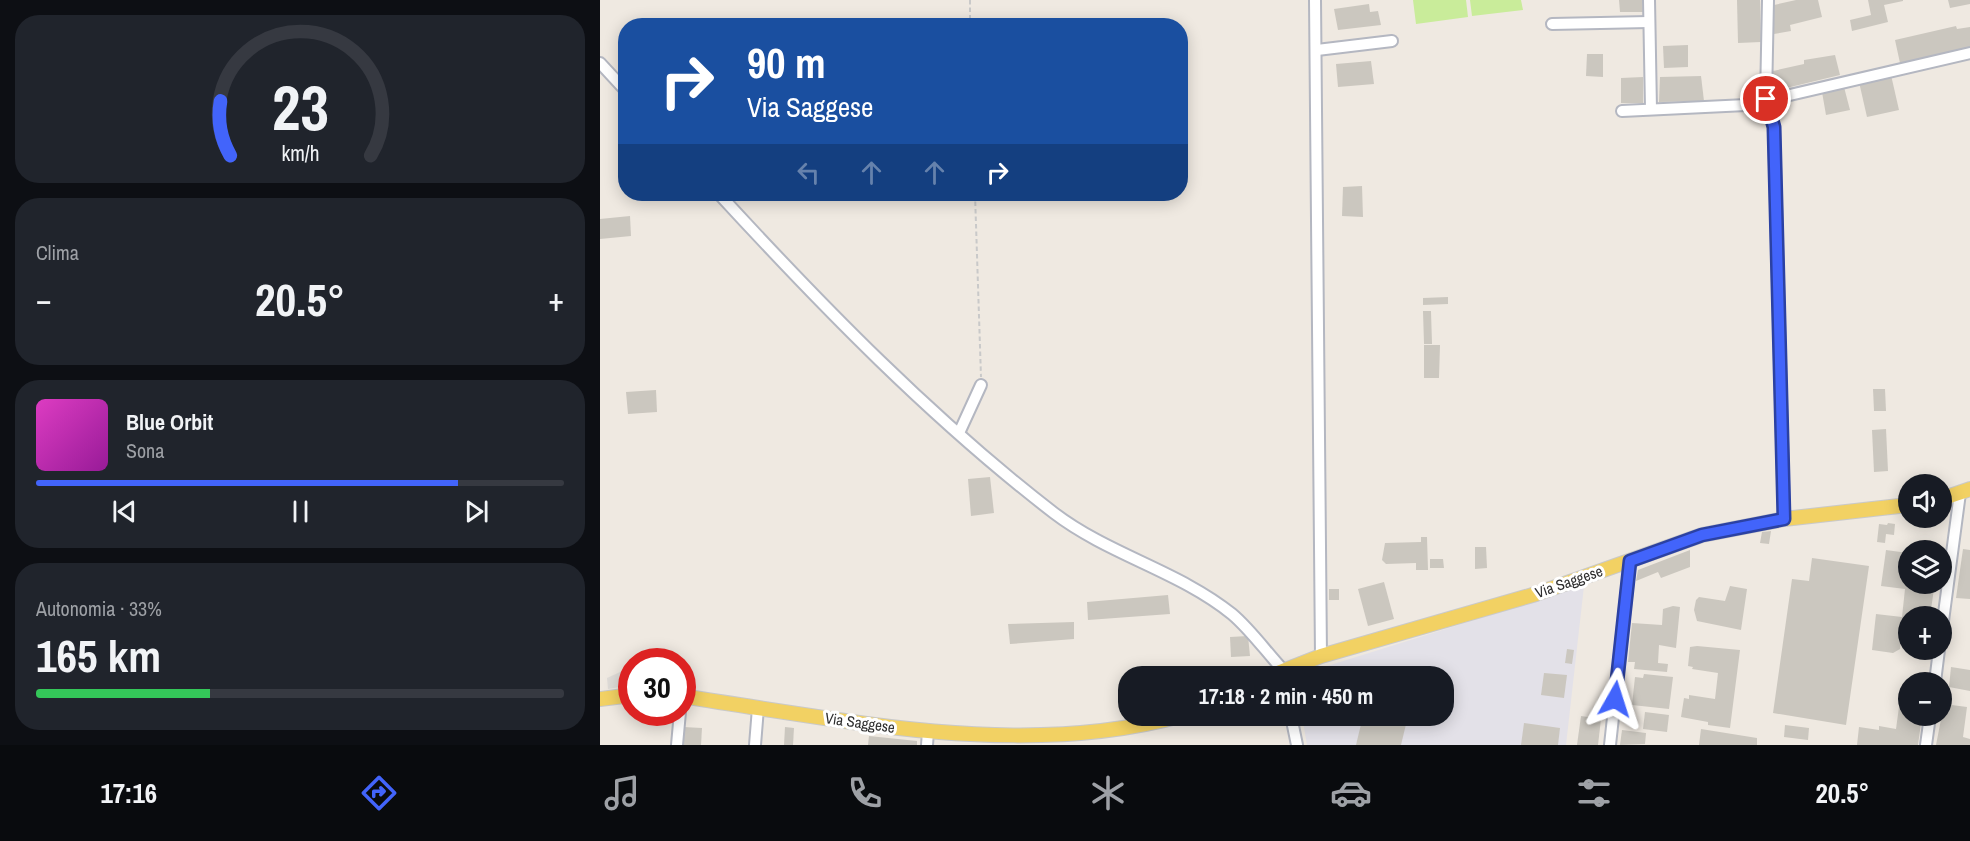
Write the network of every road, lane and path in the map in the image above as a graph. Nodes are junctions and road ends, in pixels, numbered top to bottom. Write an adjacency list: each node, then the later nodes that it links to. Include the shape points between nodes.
1 (970, 0): 5 (path)
2 (1315, 0): 9 (street)
3 (1649, 0): 6 (street)
4 (1768, 0): 13 (street)
5 (970, 18)
6 (1649, 22): 7 (street); 14 (street)
7 (1552, 24)
8 (1392, 41): 9 (street)
9 (1317, 50): 25 (street)
10 (1970, 53): 13 (street, via 1777,98)
11 (600, 63): 12 (street)
12 (618, 82)
13 (1767, 104): 14 (street); 22 (street, via 1774,127)
14 (1651, 109): 15 (street)
15 (1622, 111)
16 (725, 201): 19 (street, via 871,353)
17 (975, 201): 18 (path)
18 (981, 385): 19 (street)
19 (959, 433): 26 (street, via 1055,514 1100,544 1194,590 1232,615)
20 (1965, 491): 24 (street)
21 (1898, 506): 22 (main road, Via Saggese)
22 (1784, 519): 23 (main road, Via Saggese, via 1702,535)
23 (1630, 561): 25 (main road, Via Saggese, via 1536,594); 40 (street)
24 (1946, 606)
25 (1321, 656): 27 (main road, Via Saggese)
26 (1277, 666)
27 (1300, 666)
28 (618, 697): 30 (main road)
29 (696, 698): 31 (main road, Via Saggese)
30 (600, 699)
31 (758, 708): 36 (main road, Via Saggese); 38 (street)
32 (679, 726): 37 (street)
33 (1145, 726): 36 (main road, Via Saggese, via 1086,738)
34 (1293, 726): 39 (street)
35 (1929, 726): 41 (street)
36 (927, 739)
37 (677, 745)
38 (755, 745)
39 (1297, 745)
40 (1610, 745)
41 (1926, 745)

